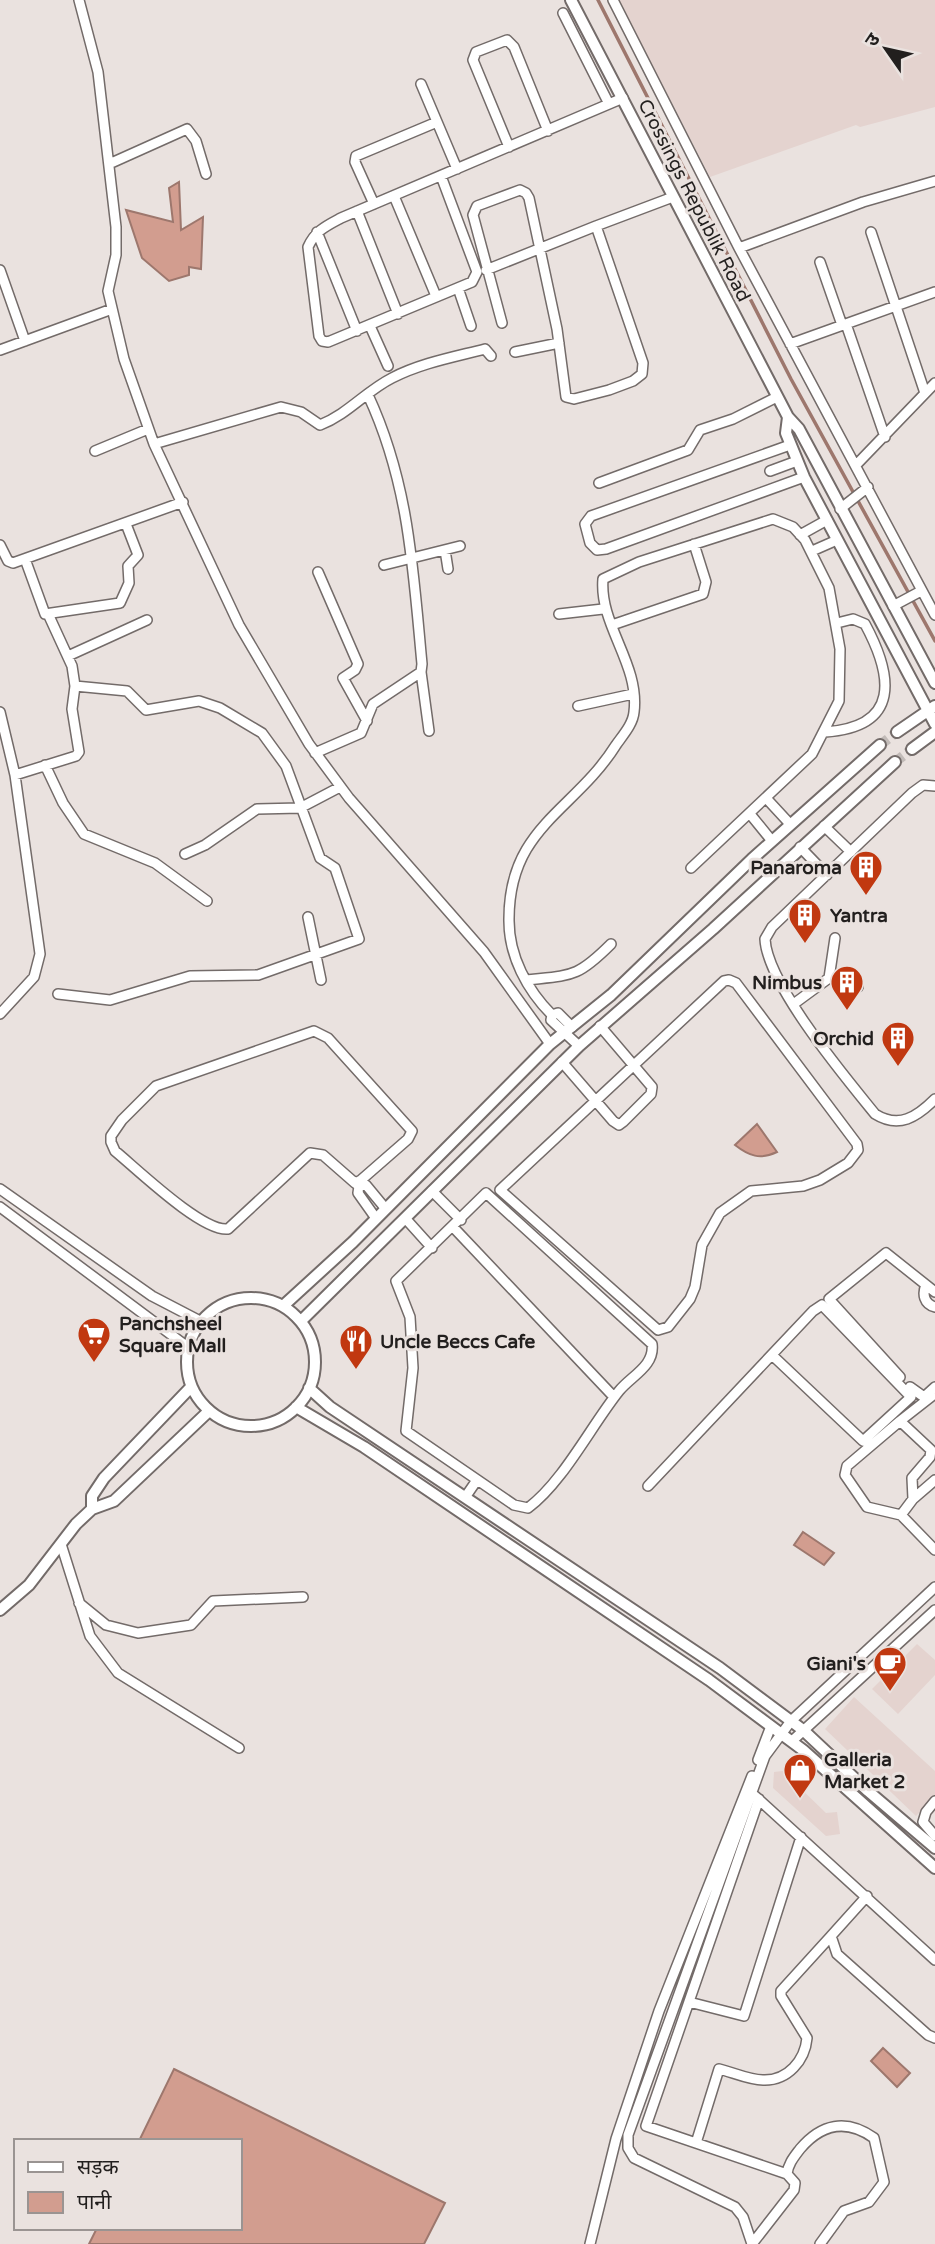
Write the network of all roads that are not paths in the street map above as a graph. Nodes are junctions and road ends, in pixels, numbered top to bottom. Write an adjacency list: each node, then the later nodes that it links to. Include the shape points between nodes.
1 (79, 0): 11 (street, via 98,72)
2 (571, 0): 6 (street, Crossings Republik Road)
3 (613, 0): 23 (street)
4 (563, 13): 7 (street)
5 (421, 84): 8 (street)
6 (623, 98): 7 (street); 17 (street, Crossings Republik Road)
7 (609, 104): 9 (street)
8 (437, 122): 12 (street); 18 (street, via 356,156)
9 (548, 131): 10 (street); 10 (street, via 513,47 502,40 476,52 472,60)
10 (509, 147): 12 (street)
11 (108, 164): 13 (street, via 187,129 196,141); 32 (street, via 116,226 116,255 108,282)
12 (457, 169): 14 (street)
13 (206, 174)
14 (441, 176): 16 (street); 28 (street, via 477,272 472,282)
15 (935, 181): 23 (street)
16 (394, 196): 18 (street); 30 (street)
17 (673, 197): 20 (street); 49 (street, Crossings Republik Road)
18 (374, 204): 19 (street)
19 (357, 211): 22 (street); 33 (street)
20 (596, 226): 24 (street); 40 (street, via 644,368 633,381 568,399)
21 (871, 232): 31 (street)
22 (317, 233): 38 (street); 38 (street, via 308,247 319,337 328,342)
23 (739, 248): 41 (street)
24 (542, 249): 27 (street); 27 (street, via 529,198 526,192 514,191 474,209); 40 (street)
25 (820, 262): 35 (street)
26 (0, 270): 39 (street)
27 (486, 270): 34 (street)
28 (458, 288): 30 (street); 37 (street)
29 (935, 292): 31 (street)
30 (436, 296): 33 (street)
31 (894, 306): 35 (street); 47 (street)
32 (112, 309): 39 (street); 51 (street)
33 (398, 313): 36 (street)
34 (502, 323)
35 (844, 325): 41 (street); 52 (street)
36 (370, 326): 38 (street); 45 (street)
37 (471, 326)
38 (357, 331)
39 (25, 341): 42 (street)
40 (559, 343): 43 (street)
41 (790, 344): 57 (street)
42 (0, 350)
43 (515, 352)
44 (491, 356): 48 (street, via 485,349 412,369)
45 (388, 366)
46 (935, 383): 47 (street)
47 (925, 393): 52 (street)
48 (368, 395): 53 (street, via 320,425 301,412 281,407); 74 (street, via 397,472)
49 (777, 397): 50 (street, Crossings Republik Road); 60 (street, via 700,430 688,450)
50 (788, 417): 54 (street, Crossings Republik Road); 63 (street, Crossings Republik Road, via 799,429)
51 (148, 429): 53 (street); 55 (street)
52 (885, 437): 57 (street)
53 (155, 444): 62 (street)
54 (790, 444): 56 (street, Crossings Republik Road); 59 (street, via 591,516 585,524 590,543 597,550 606,549)
55 (94, 451)
56 (797, 461): 58 (street); 59 (street, Crossings Republik Road)
57 (857, 464): 61 (street)
58 (770, 471)
59 (804, 477): 64 (street, Crossings Republik Road)
60 (599, 483)
61 (865, 490): 63 (street); 78 (street)
62 (183, 502): 65 (street); 103 (street, via 239,625)
63 (840, 509): 79 (street, Crossings Republik Road)
64 (827, 520): 66 (street); 67 (street, Crossings Republik Road)
65 (126, 524): 73 (street); 83 (street, via 139,550 128,566 130,583 123,601)
66 (800, 535): 68 (street, via 773,519); 72 (street)
67 (838, 540): 72 (street); 93 (street, Crossings Republik Road)
68 (694, 544): 80 (street, via 603,579); 86 (street, via 706,582 703,594)
69 (0, 545): 73 (street, via 8,561)
70 (460, 546): 71 (street)
71 (445, 550): 74 (street); 76 (street)
72 (812, 551): 85 (street, via 829,588)
73 (25, 559): 83 (street, via 42,610)
74 (411, 559): 75 (street); 88 (street)
75 (384, 565)
76 (448, 569)
77 (318, 572): 95 (street, via 358,664 342,678)
78 (920, 592): 79 (street); 82 (street)
79 (897, 604): 89 (street, Crossings Republik Road)
80 (603, 608): 81 (street); 86 (street)
81 (559, 614)
82 (935, 615)
83 (49, 616): 87 (street)
84 (147, 620): 87 (street)
85 (837, 623): 98 (street, via 840,690); 98 (street, via 853,619 865,624 887,684 883,702 860,725)
86 (612, 625): 91 (street)
87 (68, 656): 90 (street)
88 (421, 672): 95 (street, via 373,704); 97 (street)
89 (935, 683)
90 (75, 686): 105 (street, via 72,709 79,752); 110 (street, via 127,691 146,710 194,701 237,717 262,733 281,755)
91 (633, 694): 92 (street); 126 (street, via 634,713 606,761 524,849 509,906 509,938)
92 (578, 706)
93 (931, 708): 96 (street, Crossings Republik Road); 99 (street)
94 (0, 712): 106 (street)
95 (367, 721): 103 (street, via 358,735)
96 (935, 724)
97 (429, 731)
98 (825, 732): 109 (street, via 812,754)
99 (897, 732)
100 (935, 732): 102 (street)
101 (880, 746): 112 (street)
102 (912, 749)
103 (315, 753): 108 (street)
104 (895, 762): 113 (street)
105 (45, 765): 106 (street); 120 (street, via 84,834 155,863)
106 (15, 775): 131 (street, via 40,954 34,977)
107 (935, 786): 116 (street, via 923,785 912,793)
108 (340, 787): 110 (street); 134 (street, via 484,952)
109 (766, 798): 111 (street); 112 (street)
110 (300, 808): 117 (street, via 257,809); 124 (street, via 320,858 335,868 359,939)
111 (750, 814): 114 (street); 118 (street)
112 (790, 824): 114 (street)
113 (824, 826): 115 (street); 116 (street)
114 (772, 841): 133 (street)
115 (800, 847): 119 (street); 132 (street)
116 (851, 852): 119 (street)
117 (185, 854)
118 (691, 867)
119 (827, 875): 130 (street, via 772,926 765,939 771,962)
120 (207, 901)
121 (307, 917): 124 (street)
122 (835, 938): 125 (street)
123 (611, 944): 126 (street, via 585,970 570,976)
124 (316, 954): 127 (street); 129 (street, via 258,975 190,976 110,1000)
125 (829, 978): 128 (street); 130 (street)
126 (526, 979): 133 (street, via 552,1015 552,1022)
127 (321, 980)
128 (858, 987)
129 (58, 994)
130 (795, 1003): 138 (street, via 818,1044 875,1114 897,1122 914,1118)
131 (0, 1014)
132 (600, 1026): 135 (street); 137 (street)
133 (569, 1030): 134 (street); 135 (street)
134 (550, 1044): 144 (street)
135 (579, 1046): 136 (street)
136 (562, 1062): 139 (street); 142 (street)
137 (635, 1064): 139 (street); 139 (street, via 653,1090 623,1122 615,1124); 139 (street, via 729,980 858,1150 848,1163 820,1180 751,1191 720,1213 702,1245 690,1299 663,1331 651,1327 500,1190)
138 (935, 1099)
139 (596, 1100)
140 (357, 1184): 140 (street, via 323,1155 310,1153 228,1229 219,1230 115,1151 111,1136 135,1104 156,1086 318,1032 412,1131); 144 (street, via 366,1185); 145 (street)
141 (0, 1189): 152 (street)
142 (432, 1191): 146 (street); 147 (street)
143 (0, 1207): 155 (street)
144 (384, 1208): 145 (street)
145 (375, 1217): 153 (street)
146 (405, 1218): 149 (street); 156 (street)
147 (461, 1220): 148 (street); 164 (street, via 486,1193 647,1338 653,1354)
148 (453, 1227): 149 (street); 164 (street)
149 (432, 1248): 168 (street, via 396,1281 410,1317 413,1368 406,1431)
150 (926, 1284): 151 (street); 154 (street, via 924,1297); 161 (street, via 886,1253 829,1299 919,1396)
151 (935, 1292)
152 (152, 1296): 155 (street); 157 (street)
153 (283, 1306): 156 (street); 157 (street, via 240,1299 212,1311)
154 (935, 1307)
155 (141, 1311): 158 (street)
156 (301, 1321): 162 (street, via 314,1349)
157 (202, 1322): 158 (street)
158 (189, 1348): 160 (street)
159 (772, 1355): 159 (street, via 822,1305 911,1397 863,1441); 170 (street)
160 (191, 1387): 166 (street); 173 (street, via 104,1478 92,1496)
161 (935, 1387)
162 (309, 1388): 165 (street); 171 (street, via 330,1407)
163 (935, 1394): 167 (street)
164 (614, 1397): 168 (street, via 558,1476 528,1508 514,1505)
165 (296, 1407): 166 (street, via 284,1417 254,1426 224,1420); 176 (street, via 323,1420)
166 (209, 1411): 173 (street, via 114,1502)
167 (900, 1421): 172 (street, via 931,1450 912,1478); 175 (street, via 847,1466 845,1475 867,1507)
168 (477, 1480): 171 (street)
169 (935, 1480): 172 (street)
170 (648, 1486)
171 (466, 1496): 174 (street)
172 (913, 1499): 175 (street)
173 (92, 1509): 177 (street)
174 (492, 1513): 176 (street); 186 (street)
175 (901, 1515): 178 (street)
176 (482, 1527): 187 (street, via 634,1627)
177 (61, 1544): 181 (street); 184 (street, via 29,1585)
178 (935, 1550)
179 (935, 1587): 183 (street)
180 (303, 1597): 181 (street, via 213,1601 191,1625 138,1633 106,1625)
181 (78, 1601): 190 (street, via 90,1636 118,1672)
182 (935, 1609): 185 (street)
183 (910, 1610): 185 (street); 186 (street)
184 (0, 1611)
185 (923, 1621): 188 (street)
186 (790, 1721): 187 (street); 188 (street)
187 (776, 1729): 189 (street); 191 (street); 204 (street, via 659,2011 616,2139)
188 (803, 1730): 189 (street); 195 (street)
189 (792, 1741): 196 (street)
190 (239, 1748)
191 (755, 1796): 194 (street); 200 (street); 205 (street, via 628,2135 634,2158 735,2207)
192 (935, 1801): 193 (street, via 923,1822)
193 (935, 1836)
194 (802, 1837): 197 (street); 200 (street, via 744,2016)
195 (935, 1848)
196 (935, 1868)
197 (867, 1896): 198 (street); 199 (street)
198 (831, 1936): 201 (street, via 837,1954); 202 (street, via 781,1991 807,2038 802,2061 764,2081 719,2068)
199 (935, 1960)
200 (689, 2002): 202 (street, via 646,2126)
201 (935, 2038)
202 (696, 2143): 203 (street)
203 (788, 2174): 205 (street, via 794,2190); 206 (street, via 796,2154 824,2128 852,2127 874,2138 884,2182 869,2202 844,2211)
204 (590, 2244)
205 (752, 2244)
206 (820, 2244)

